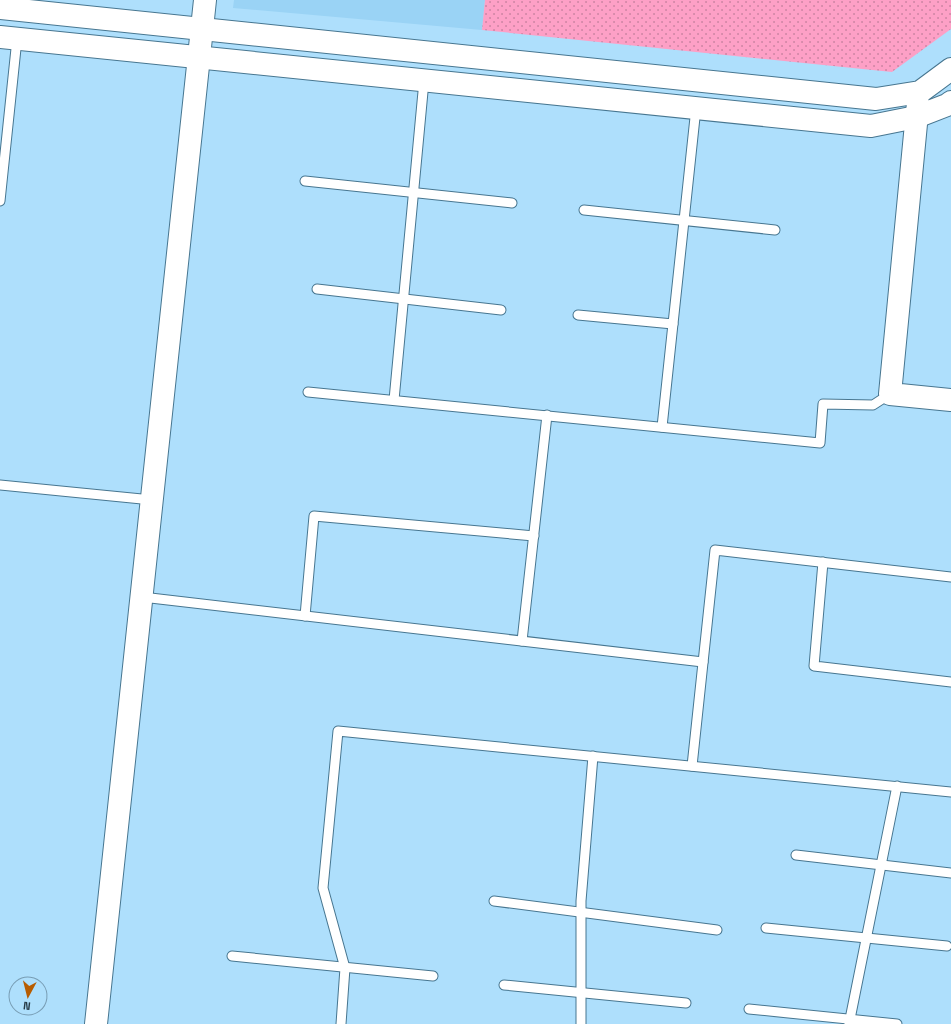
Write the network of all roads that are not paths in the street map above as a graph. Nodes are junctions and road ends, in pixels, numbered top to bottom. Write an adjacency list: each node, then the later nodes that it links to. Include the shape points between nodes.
1 (205, 0): 3 (street)
2 (0, 8): 3 (street)
3 (202, 29): 5 (street); 8 (street, via 876,98)
4 (9, 38): 5 (street); 14 (lane)
5 (199, 58): 7 (street); 31 (street)
6 (951, 69): 8 (street)
7 (424, 81): 10 (street); 13 (lane)
8 (920, 92): 11 (street)
9 (951, 102): 11 (street)
10 (696, 108): 11 (street, via 871,126); 17 (lane)
11 (916, 117): 25 (street)
12 (305, 181): 13 (lane)
13 (413, 193): 15 (lane); 20 (lane)
14 (0, 197)
15 (512, 203)
16 (584, 210): 17 (lane)
17 (684, 220): 18 (lane); 23 (lane)
18 (775, 230)
19 (317, 289): 20 (lane)
20 (404, 299): 21 (lane); 26 (lane)
21 (501, 310)
22 (578, 315): 23 (lane)
23 (673, 324): 29 (lane)
24 (308, 392): 26 (lane)
25 (890, 394): 27 (street); 29 (lane, via 873,405 824,404 820,443)
26 (394, 400): 28 (lane)
27 (951, 400)
28 (547, 415): 29 (lane); 32 (lane)
29 (662, 427)
30 (0, 485): 31 (lane)
31 (152, 500): 35 (street)
32 (534, 536): 36 (lane, via 314,516); 37 (lane)
33 (823, 562): 34 (lane); 38 (lane, via 715,550); 39 (lane, via 814,666)
34 (951, 576)
35 (142, 597): 36 (lane); 61 (street)
36 (305, 616): 37 (lane)
37 (522, 641): 38 (lane)
38 (703, 662): 41 (lane)
39 (951, 682)
40 (593, 756): 41 (lane); 48 (lane); 54 (lane, via 338,730 323,888)
41 (692, 766): 42 (lane)
42 (897, 786): 43 (lane); 45 (lane)
43 (951, 792)
44 (796, 855): 45 (lane)
45 (881, 865): 46 (lane); 51 (lane)
46 (951, 873)
47 (494, 901): 48 (lane)
48 (581, 912): 50 (lane); 57 (lane)
49 (766, 928): 51 (lane)
50 (717, 930)
51 (866, 938): 52 (lane); 60 (lane)
52 (947, 946)
53 (232, 956): 54 (lane)
54 (345, 968): 55 (lane); 62 (lane)
55 (433, 976)
56 (504, 985): 57 (lane)
57 (581, 993): 58 (lane); 63 (lane)
58 (686, 1003)
59 (749, 1009): 60 (lane)
60 (849, 1022): 64 (lane)
61 (96, 1024)
62 (341, 1024)
63 (581, 1024)
64 (897, 1024)

